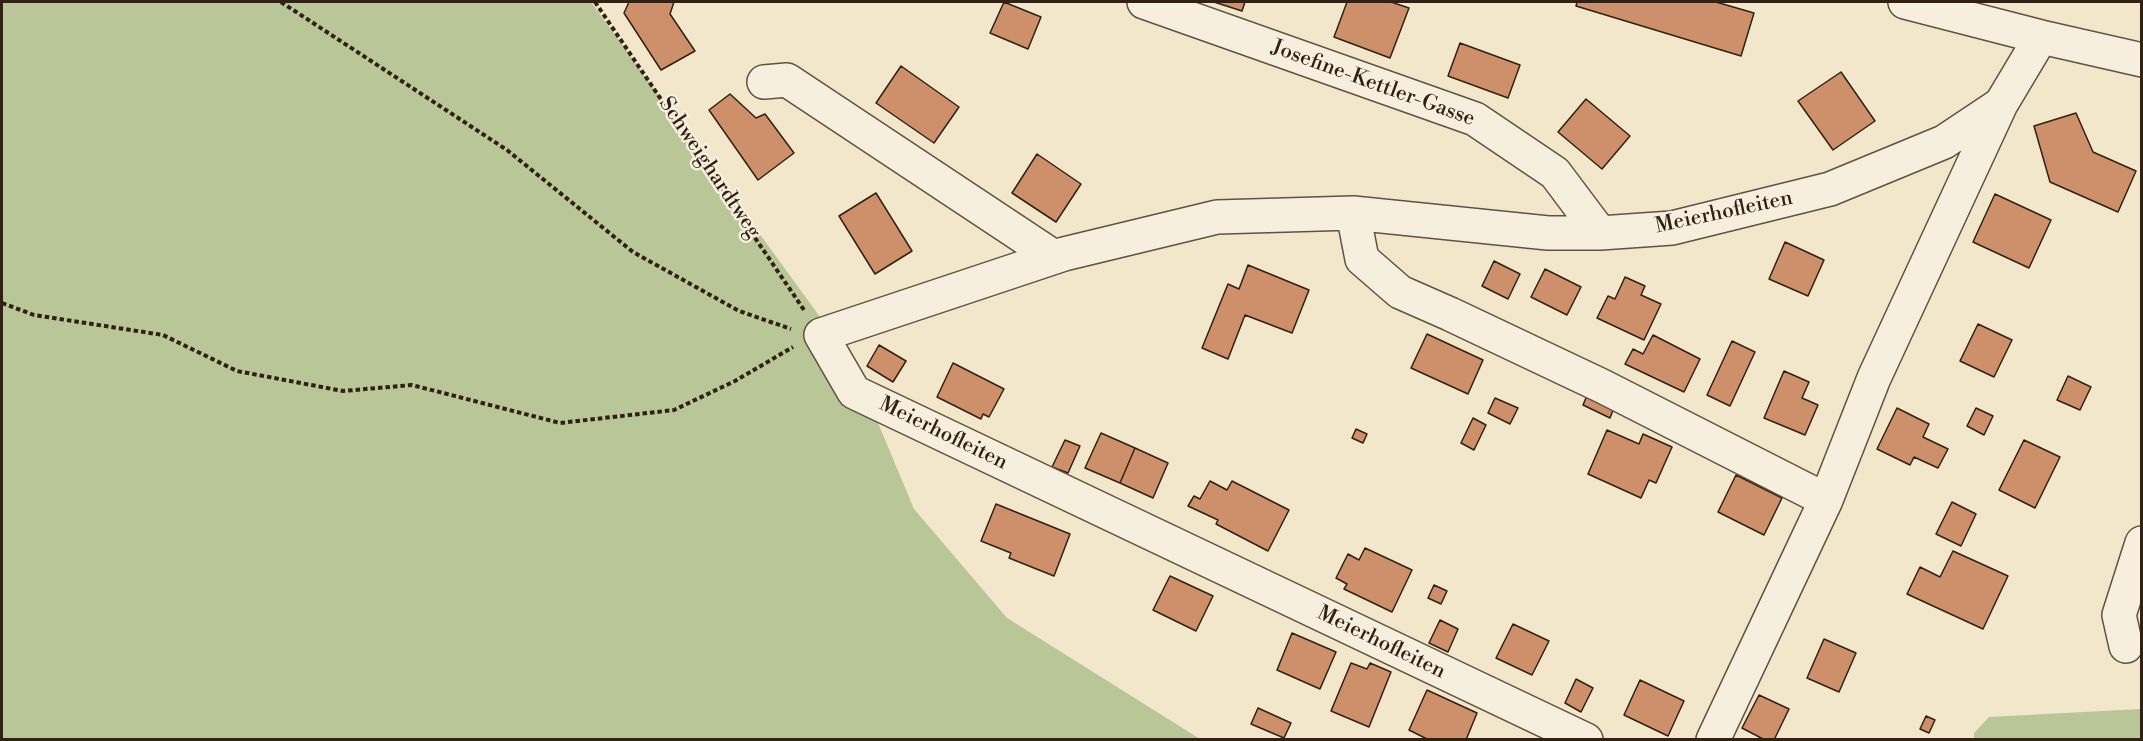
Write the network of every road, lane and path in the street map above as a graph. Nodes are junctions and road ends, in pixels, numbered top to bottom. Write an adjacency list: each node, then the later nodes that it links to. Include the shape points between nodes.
1 (281, 2): 13 (path, via 507,150 633,252 739,311 780,327)
2 (595, 2): 13 (path, Schweighardtweg)
3 (1144, 2): 10 (street, Josefine-Kettler-Gasse, via 1474,120 1555,173)
4 (1905, 2): 5 (street)
5 (2041, 37): 6 (street); 8 (street, Meierhofleiten)
6 (2142, 60)
7 (764, 82): 11 (street, via 787,80)
8 (2001, 104): 10 (street, Meierhofleiten, via 1944,142 1830,189 1672,228); 14 (street, Meierhofleiten, via 1874,378)
9 (1353, 213): 10 (street, Meierhofleiten, via 1548,233); 11 (street, Meierhofleiten, via 1217,217); 14 (street, via 1362,259 1400,292 1602,386)
10 (1600, 233)
11 (1054, 257): 13 (street, Meierhofleiten)
12 (2, 303): 13 (path, via 34,315 163,335 237,371 343,392 412,385 560,423 674,410)
13 (821, 335): 17 (street, Meierhofleiten, via 854,392)
14 (1826, 500): 18 (street, Meierhofleiten)
15 (2142, 543): 16 (street, via 2119,615)
16 (2126, 646)
17 (1586, 740)
18 (1713, 740)

